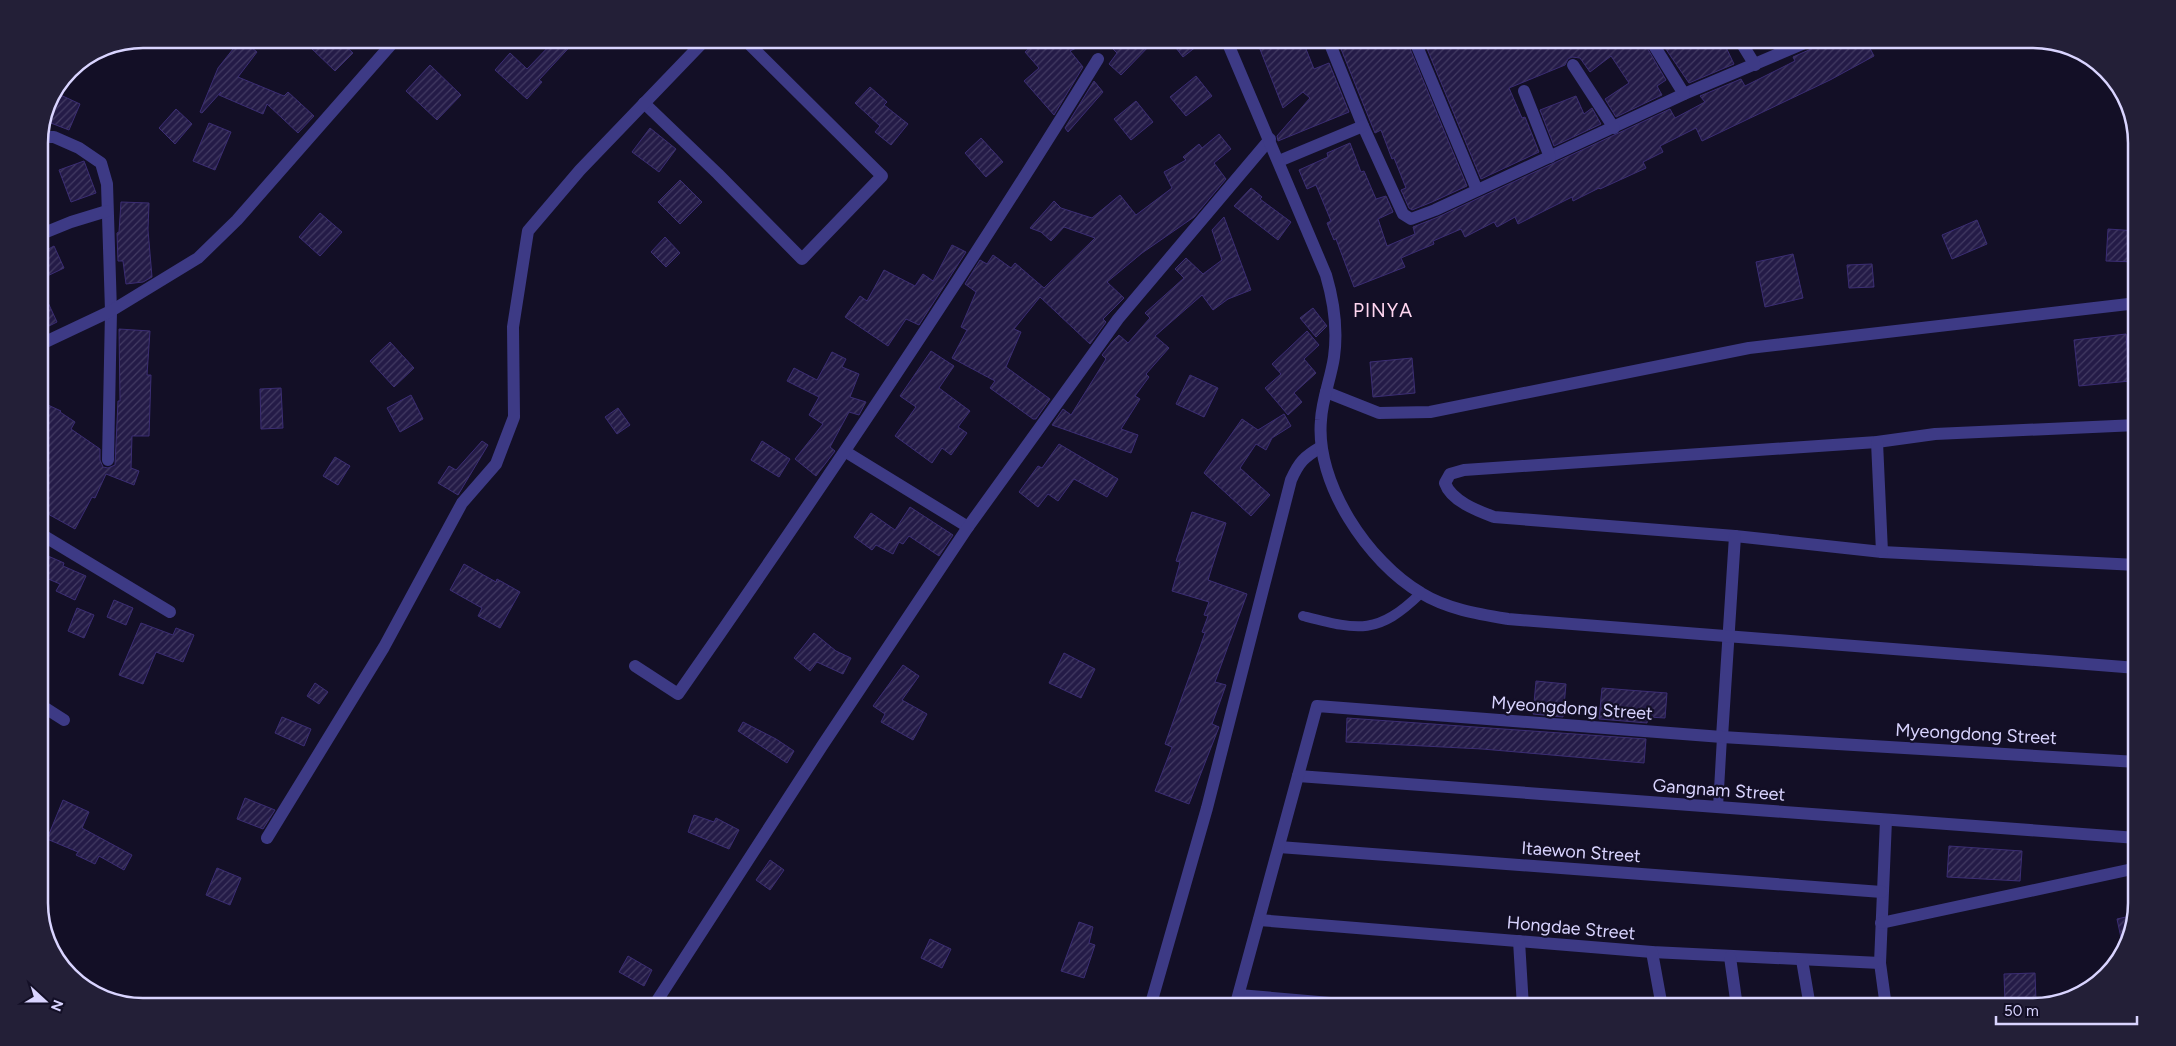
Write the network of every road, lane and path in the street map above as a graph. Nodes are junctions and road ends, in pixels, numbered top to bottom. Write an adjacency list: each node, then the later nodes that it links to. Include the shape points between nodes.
1 (388, 48): 26 (street, via 237,220 198,258)
2 (697, 48): 15 (street)
3 (753, 48): 15 (street, via 882,176 802,259)
4 (1230, 48): 19 (street)
5 (1332, 48): 16 (street)
6 (1418, 48): 22 (street)
7 (1656, 48): 14 (street)
8 (1745, 48): 12 (street)
9 (1794, 48): 12 (street)
10 (1098, 60): 32 (street)
11 (1574, 65): 17 (street)
12 (1755, 65): 14 (street)
13 (1524, 91): 20 (street)
14 (1684, 94): 17 (street)
15 (644, 104): 53 (street, via 580,170 528,231 513,328 514,417 496,464 462,503 384,648)
16 (1362, 126): 21 (street); 22 (street, via 1403,214 1408,218 1417,218)
17 (1614, 128): 20 (street)
18 (48, 137): 23 (street, via 78,148 101,163 107,184)
19 (1270, 139): 21 (street); 34 (street, via 1118,319)
20 (1550, 157): 22 (street)
21 (1279, 161): 28 (street, via 1335,305 1334,357)
22 (1477, 190)
23 (107, 211): 24 (street); 26 (street)
24 (48, 232)
25 (2128, 303): 28 (street, via 1749,348 1430,412 1379,413)
26 (111, 312): 27 (street); 33 (street)
27 (48, 341)
28 (1326, 392): 31 (street, via 1320,420)
29 (2128, 425): 30 (street, via 1935,434)
30 (1877, 442): 35 (street, via 1464,470 1450,474 1445,483 1466,505 1494,517); 37 (street)
31 (1320, 447): 39 (street, via 1331,483 1358,534 1388,568); 65 (street, via 1298,464 1291,480 1208,808)
32 (846, 452): 34 (street); 43 (street, via 678,694)
33 (108, 460)
34 (968, 528): 64 (street)
35 (1735, 536): 37 (street); 42 (street)
36 (48, 539): 40 (street)
37 (1882, 552): 38 (street)
38 (2128, 565)
39 (1421, 594): 41 (lane, via 1402,612 1385,622 1368,626 1343,626); 42 (street, via 1460,610 1508,619)
40 (170, 612)
41 (1303, 616)
42 (1727, 636): 44 (street); 47 (street)
43 (635, 666)
44 (2128, 667)
45 (48, 710): 46 (street)
46 (64, 720)
47 (1722, 737): 48 (street, Myeongdong Street); 49 (street, Myeongdong Street, via 1317,706); 50 (lane)
48 (2128, 761)
49 (1298, 776): 50 (street, Gangnam Street); 54 (street, Myeongdong Street)
50 (1718, 807): 51 (street, Gangnam Street)
51 (1886, 820): 52 (street, Gangnam Street); 56 (street)
52 (2128, 837)
53 (267, 838)
54 (1279, 847): 56 (street, Itaewon Street); 57 (street, Myeongdong Street)
55 (2128, 870): 58 (street)
56 (1882, 892): 58 (street)
57 (1259, 920): 59 (street, Hongdae Street); 66 (street, Myeongdong Street)
58 (1881, 923): 63 (street)
59 (1519, 941): 60 (street, Hongdae Street); 67 (street)
60 (1652, 952): 61 (street, Hongdae Street); 68 (street)
61 (1730, 957): 62 (street, Hongdae Street); 69 (street)
62 (1802, 960): 63 (street, Hongdae Street); 70 (street)
63 (1880, 963): 71 (street)
64 (659, 998)
65 (1153, 998)
66 (1238, 998)
67 (1522, 998)
68 (1660, 998)
69 (1736, 998)
70 (1808, 998)
71 (1885, 998)

